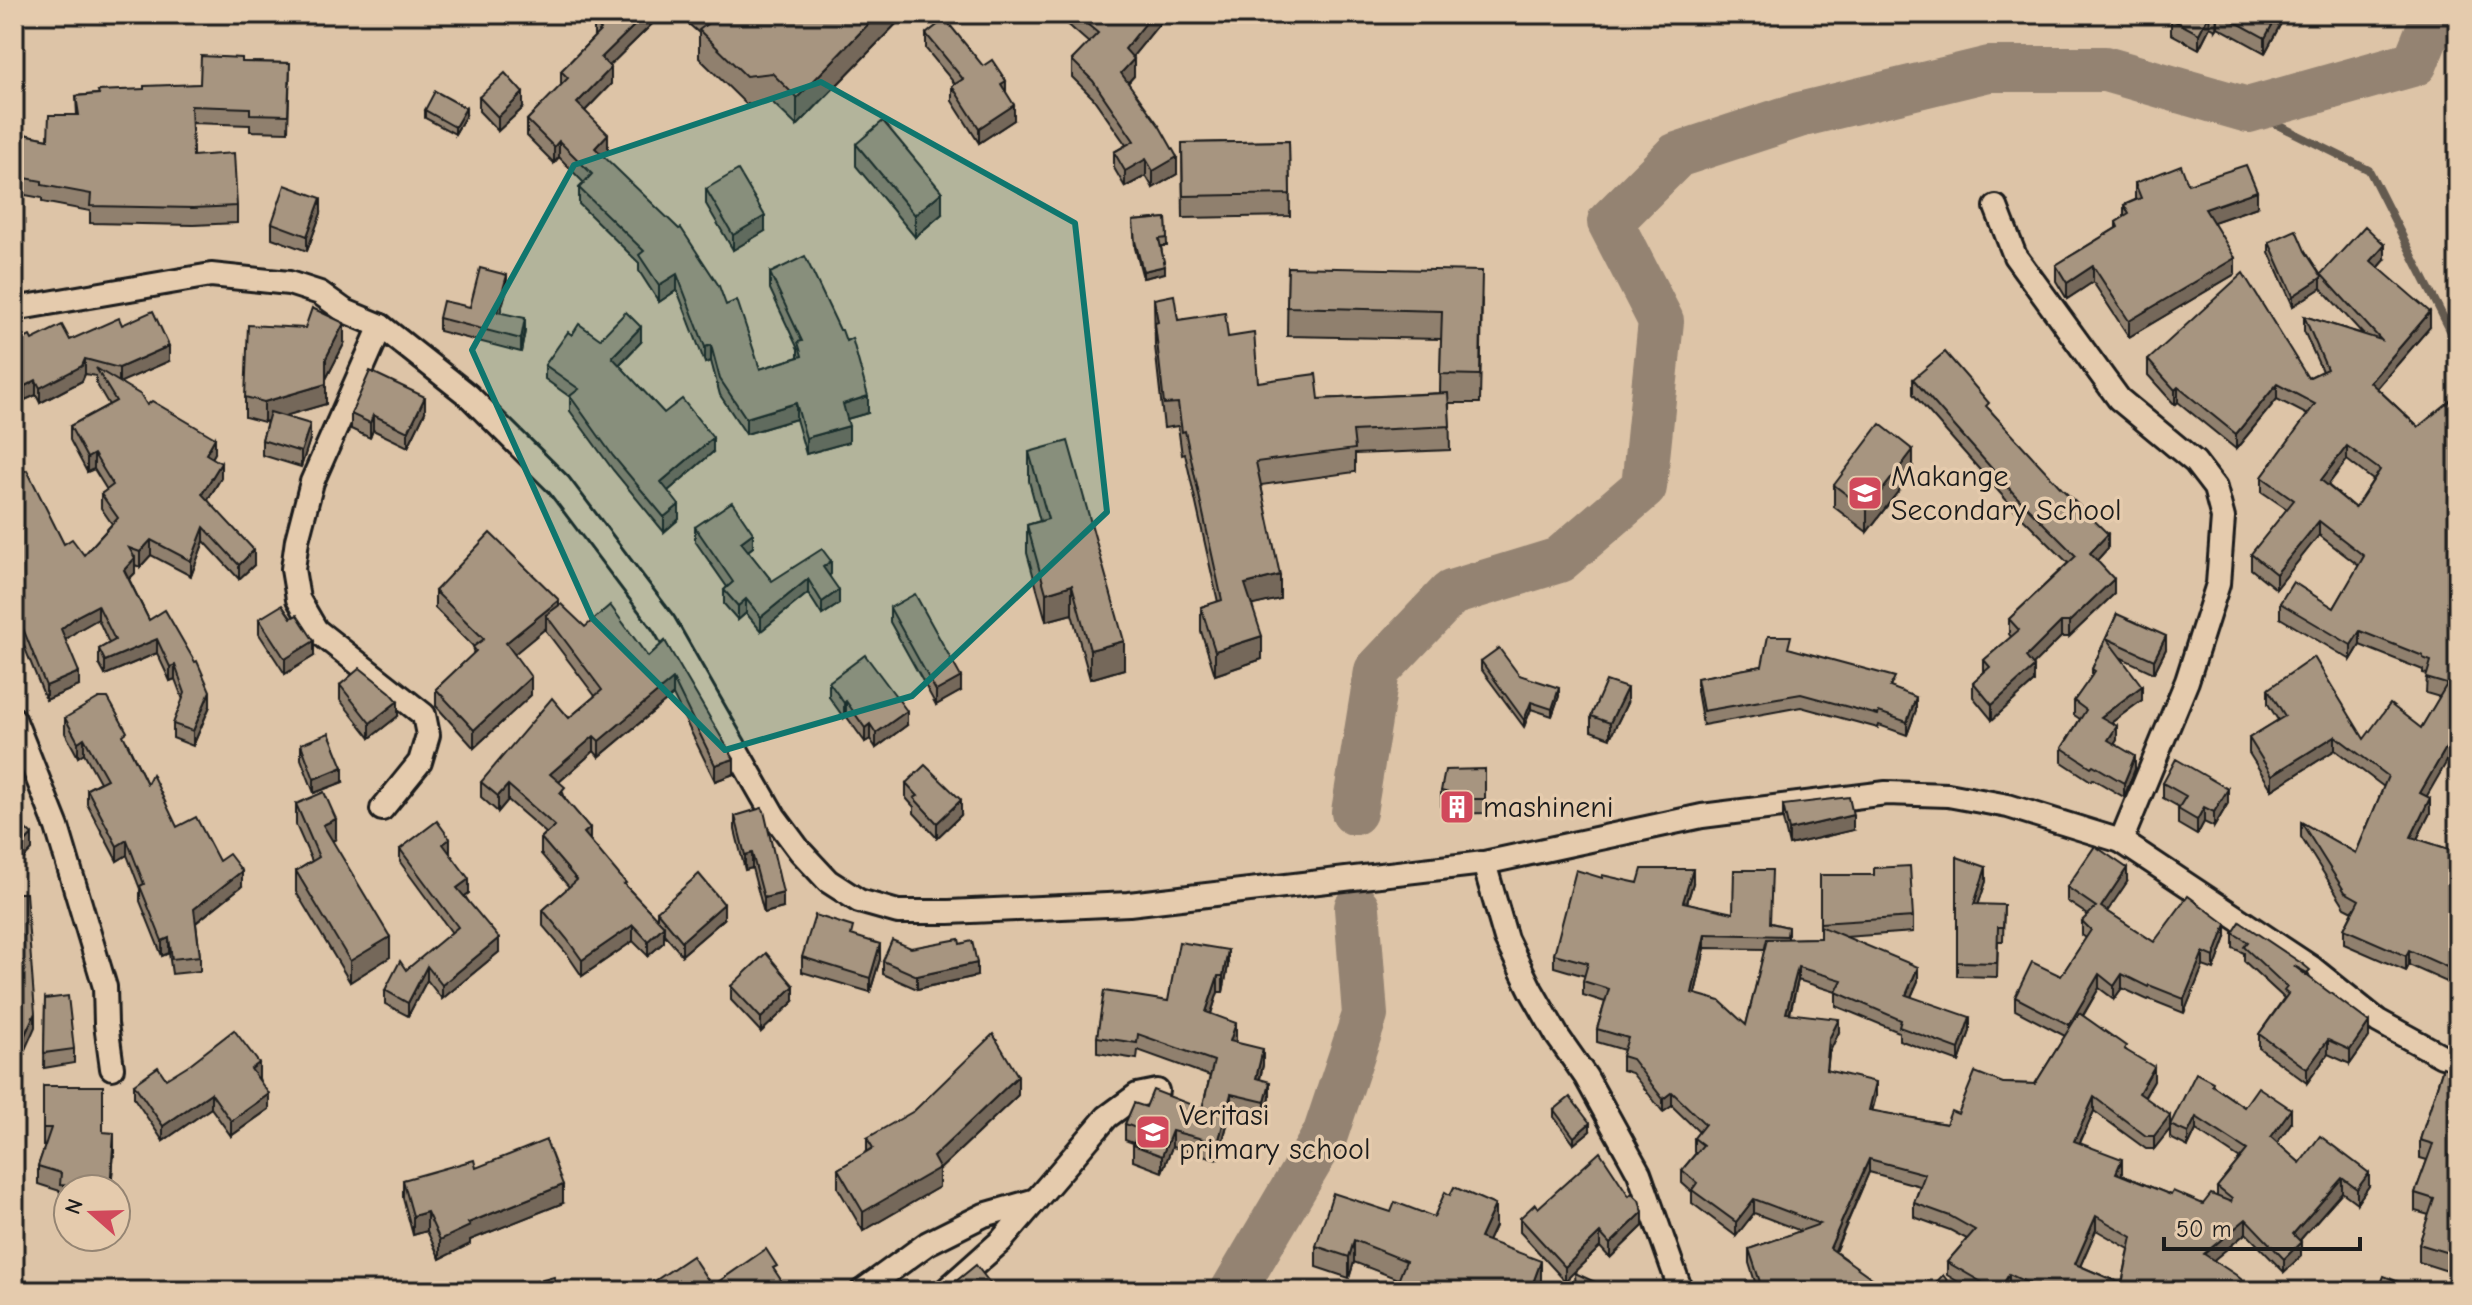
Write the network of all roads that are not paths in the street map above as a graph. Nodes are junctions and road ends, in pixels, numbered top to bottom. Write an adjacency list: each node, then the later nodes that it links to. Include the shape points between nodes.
1 (1996, 207): 6 (street, via 2015,256 2032,280 2119,399 2195,462 2215,488 2223,518 2218,584 2187,681)
2 (14, 309): 3 (street, via 211,275 289,283 320,293)
3 (381, 326): 5 (street, via 312,482 293,569 298,599 316,630 424,715 428,735 420,762); 7 (street, via 468,395 559,485 664,624 774,816 828,881 859,901 898,912 1129,904)
4 (14, 719): 9 (street, via 57,827 105,987)
5 (382, 809)
6 (2121, 841): 7 (street, via 2008,806 1948,795 1886,793 1702,816); 8 (street, via 2312,968 2378,1021)
7 (1484, 863): 14 (street, via 1506,939 1639,1173)
8 (2458, 1061)
9 (112, 1068)
10 (1157, 1091): 11 (street, via 1137,1095 1107,1117)
11 (1037, 1199): 12 (street, via 984,1215 928,1243); 13 (street, via 1001,1241)
12 (862, 1291)
13 (945, 1291)
14 (1681, 1291)

